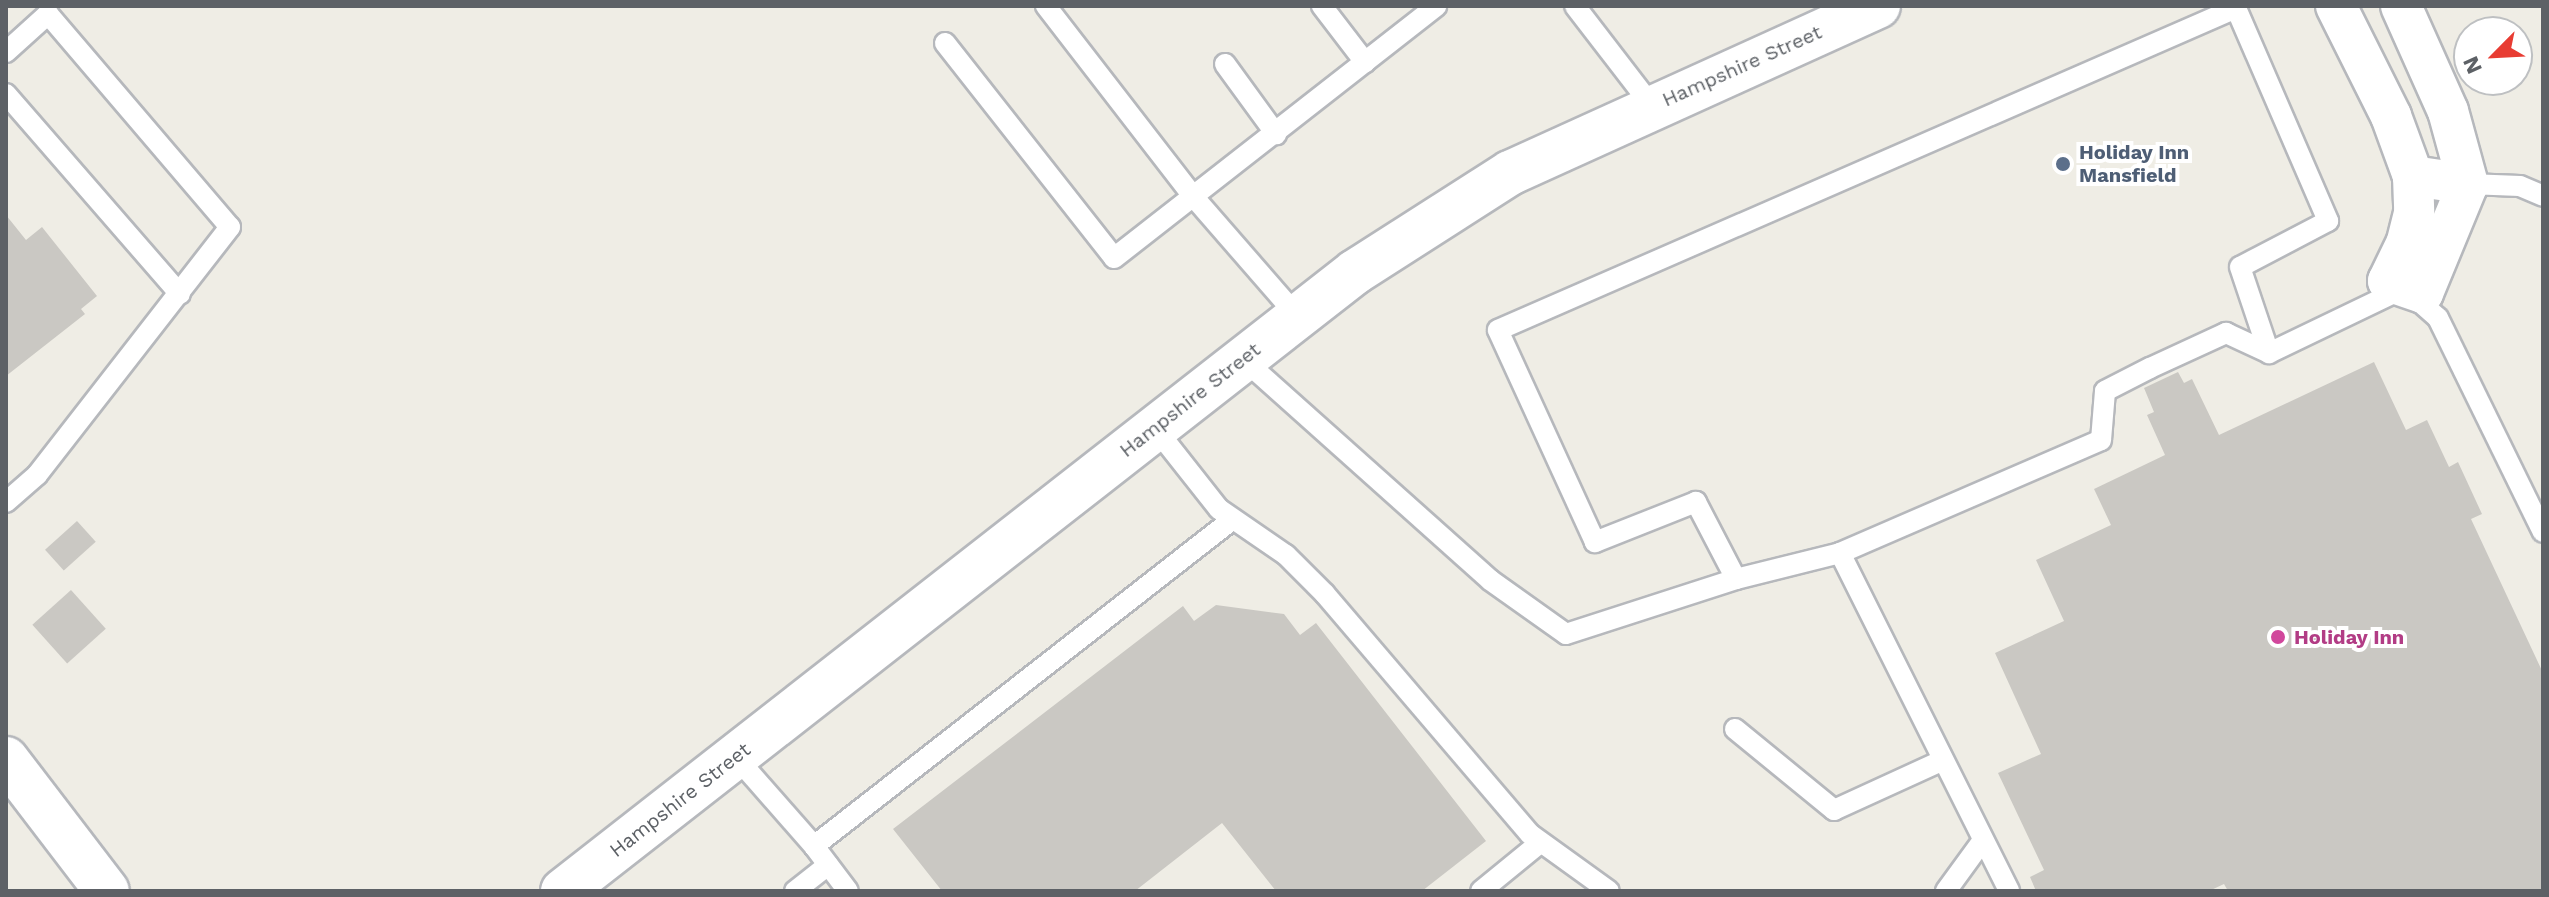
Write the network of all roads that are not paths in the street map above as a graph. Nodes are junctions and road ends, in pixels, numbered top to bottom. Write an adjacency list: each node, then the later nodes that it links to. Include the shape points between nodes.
1 (1046, 6): 17 (lane)
2 (1322, 6): 10 (lane)
3 (1436, 6): 10 (lane)
4 (1575, 6): 13 (lane)
5 (1878, 6): 13 (street, Hampshire Street)
6 (2336, 6): 15 (street, via 2391,116)
7 (2401, 6): 16 (street, via 2448,111)
8 (945, 43): 17 (lane, via 1114,258)
9 (6, 52): 20 (lane, via 48,14 230,227)
10 (1365, 62): 14 (lane)
11 (1225, 64): 14 (lane)
12 (6, 94): 20 (lane)
13 (1652, 106): 21 (street, Hampshire Street, via 1510,173 1355,272)
14 (1276, 134): 17 (lane)
15 (2413, 176): 16 (street); 19 (street, via 2414,213 2388,281)
16 (2468, 184): 18 (lane, via 2520,186); 19 (street, via 2423,293)
17 (1192, 195): 21 (lane)
18 (2543, 196)
19 (2404, 288): 22 (lane); 27 (lane, via 2438,318)
20 (180, 294): 25 (lane, via 37,475)
21 (1298, 317): 23 (street, Hampshire Street)
22 (2269, 353): 28 (lane, via 2226,333 2188,350 2105,391 2101,440); 29 (lane, via 2240,267 2328,221 2236,8 1498,330 1595,542 1696,502)
23 (1243, 359): 24 (street, Hampshire Street); 29 (lane, via 1490,580 1566,634)
24 (1155, 428): 26 (lane, via 1219,509); 31 (street, Hampshire Street)
25 (6, 502)
26 (1233, 519): 35 (lane, via 1286,555 1325,594); 36 (lane)
27 (2543, 532)
28 (1840, 553): 29 (lane); 33 (lane)
29 (1736, 579)
30 (1735, 729): 33 (lane, via 1834,810)
31 (735, 756): 36 (lane); 39 (street, Hampshire Street)
32 (6, 759): 38 (street)
33 (1943, 760): 34 (lane)
34 (1983, 840): 44 (lane); 45 (lane)
35 (1541, 842): 42 (lane); 43 (lane)
36 (814, 846): 37 (lane)
37 (828, 865): 40 (lane); 41 (lane)
38 (107, 891)
39 (563, 891)
40 (795, 891)
41 (848, 891)
42 (1481, 891)
43 (1609, 891)
44 (1946, 891)
45 (2009, 891)

